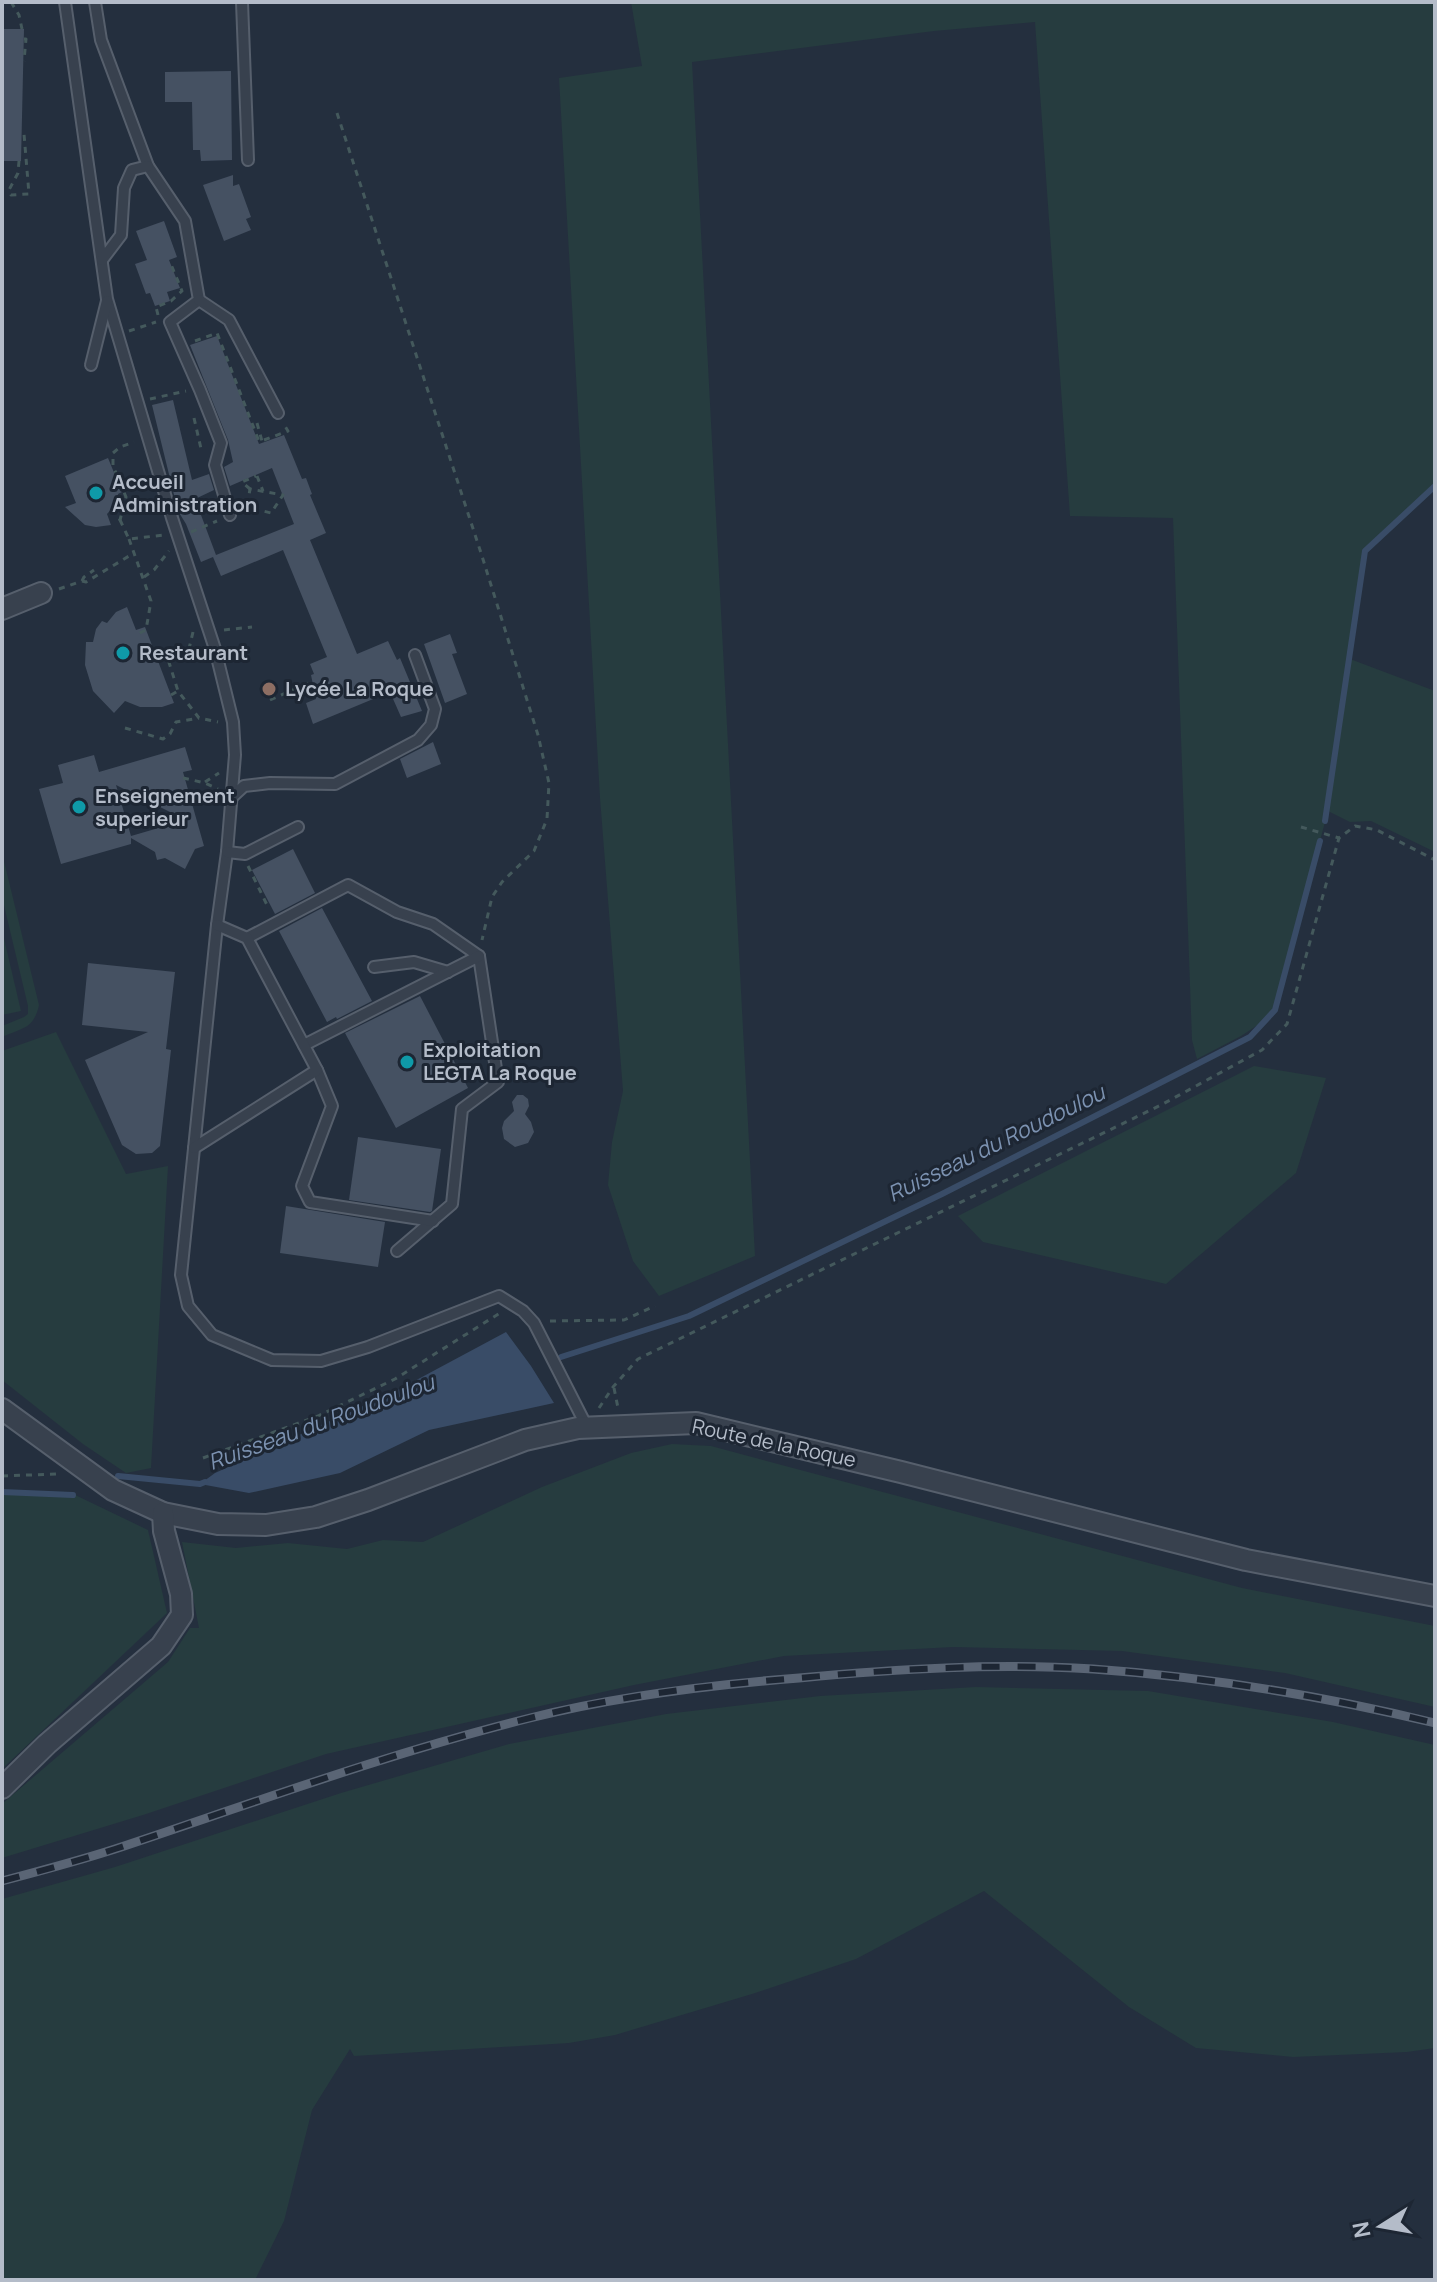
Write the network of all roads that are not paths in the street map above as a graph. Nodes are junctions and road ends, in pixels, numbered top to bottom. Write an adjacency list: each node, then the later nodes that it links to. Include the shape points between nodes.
1 (65, 2): 6 (lane)
2 (95, 2): 5 (lane, via 101,40)
3 (242, 2): 4 (lane)
4 (248, 160)
5 (148, 166): 6 (lane, via 132,170 124,188 121,235); 8 (lane, via 185,221)
6 (102, 260): 7 (lane)
7 (107, 299): 9 (lane); 15 (lane, via 206,617 233,722)
8 (199, 300): 10 (lane, via 229,320); 11 (lane, via 170,322 221,443 215,465)
9 (91, 365)
10 (278, 413)
11 (230, 515)
12 (41, 593): 13 (street)
13 (10, 606)
14 (415, 655): 15 (lane, via 435,709 431,725 418,740 335,784 244,786)
15 (232, 797): 17 (lane)
16 (298, 827): 17 (lane, via 245,854)
17 (227, 852): 18 (lane)
18 (217, 925): 19 (lane); 25 (lane)
19 (247, 938): 20 (lane, via 348,885 397,912 433,924); 23 (lane)
20 (479, 956): 22 (lane); 26 (lane, via 498,1082 462,1109 452,1204)
21 (374, 967): 22 (lane, via 414,962)
22 (448, 972): 23 (lane)
23 (304, 1045): 24 (lane)
24 (317, 1070): 25 (lane); 26 (lane, via 332,1106 302,1186 310,1202)
25 (194, 1148): 29 (lane, via 181,1275 188,1306 212,1335 272,1360 321,1361 499,1296 534,1323)
26 (433, 1221): 27 (lane)
27 (397, 1251)
28 (2, 1409): 30 (street, Route de la Roque, via 113,1490)
29 (587, 1427): 30 (street, Route de la Roque, via 525,1440 316,1517 266,1525 218,1524); 31 (street, Route de la Roque, via 696,1423 1246,1560)
30 (163, 1513): 32 (street, via 182,1615 161,1646)
31 (1435, 1596)
32 (2, 1788)

